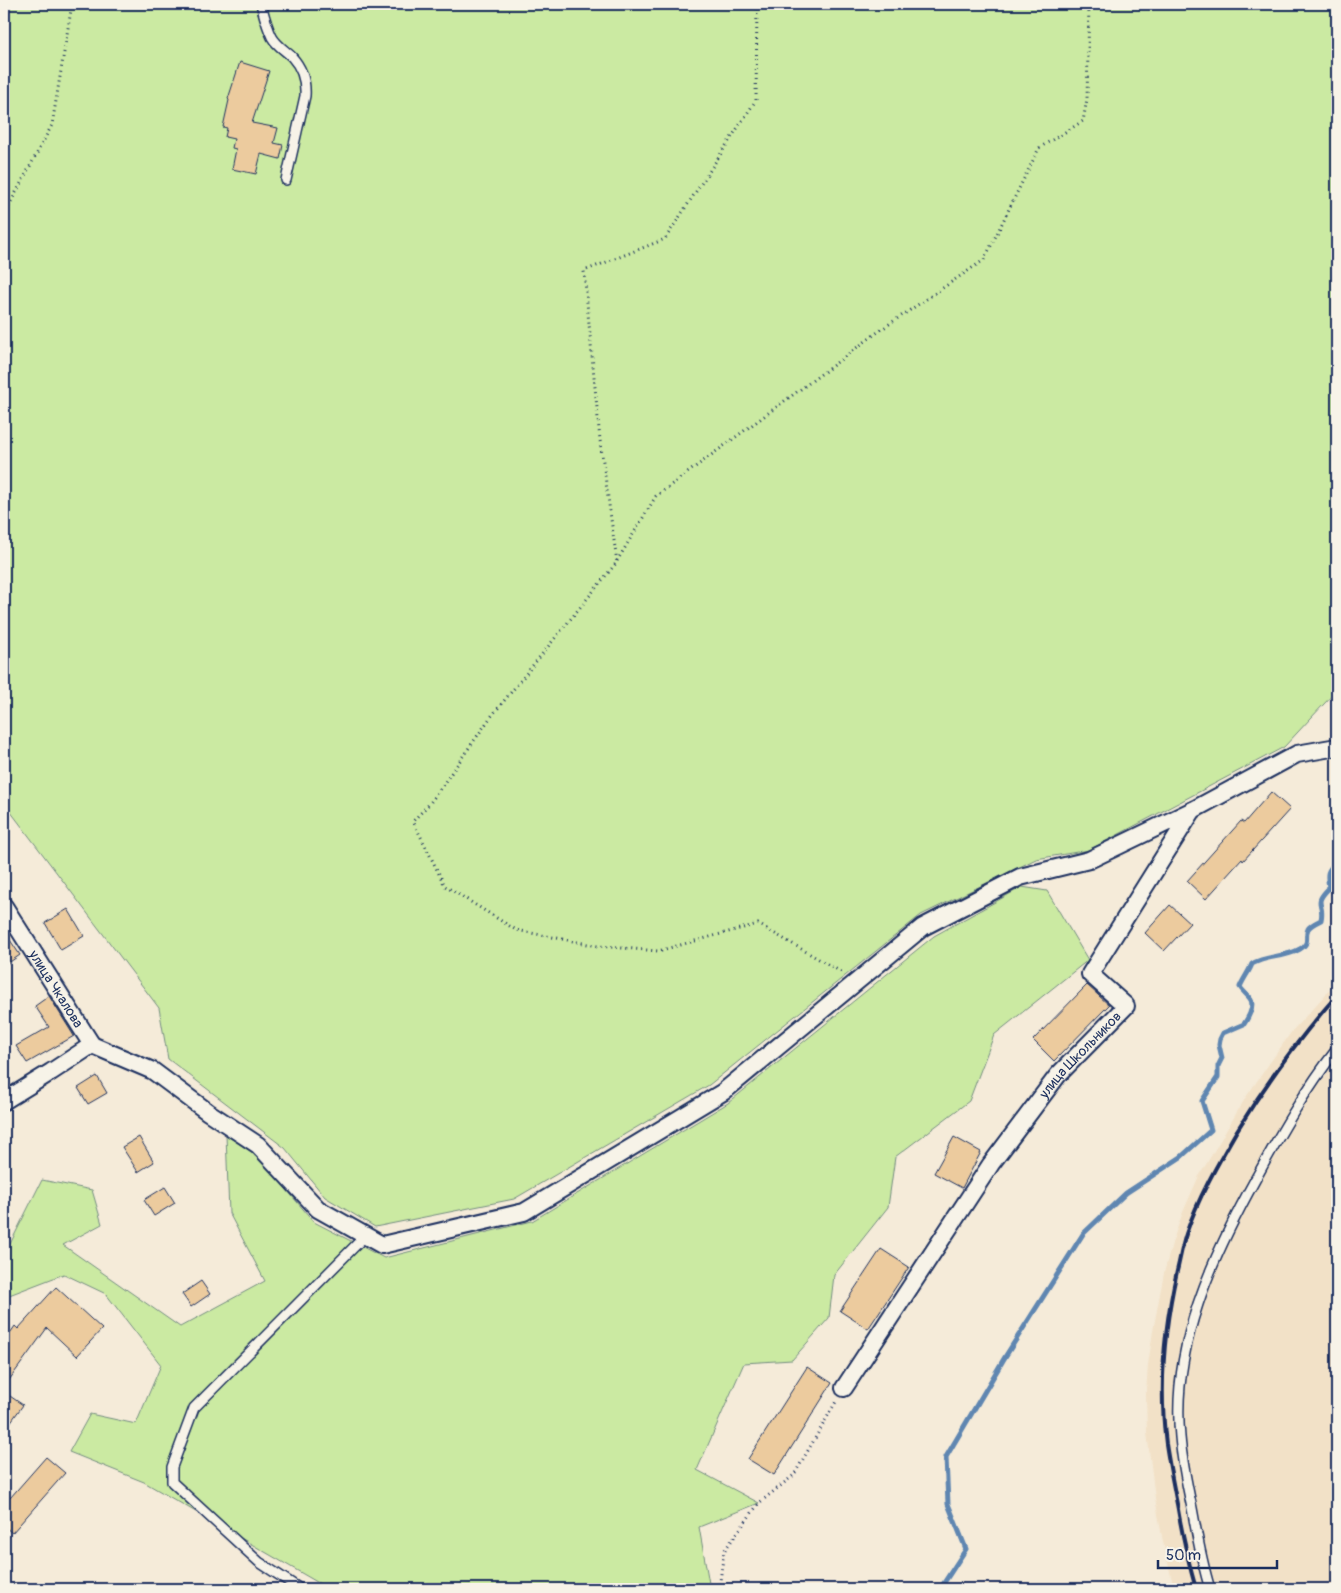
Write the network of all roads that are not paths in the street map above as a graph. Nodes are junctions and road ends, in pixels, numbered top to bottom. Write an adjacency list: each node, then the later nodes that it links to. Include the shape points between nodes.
1 (261, 4): 2 (lane, via 273,38 292,57 306,82)
2 (286, 180)
3 (1337, 748): 4 (street, улица Школьников, via 1297,754)
4 (1193, 810): 9 (street, via 1089,860 1020,877 923,927 724,1092 524,1212 382,1246); 10 (street, улица Школьников, via 1090,974 1126,1006 1058,1075 991,1164)
5 (4, 906): 6 (street, улица Чкалова)
6 (92, 1045): 8 (street); 9 (street, via 153,1071 258,1145 318,1209)
7 (1337, 1049): 12 (lane, via 1300,1100 1244,1199 1210,1272 1188,1335 1181,1382 1180,1436 1187,1486)
8 (4, 1100)
9 (365, 1236): 11 (lane, via 194,1408 172,1467 172,1482 259,1562)
10 (844, 1388)
11 (300, 1589)
12 (1210, 1589)

